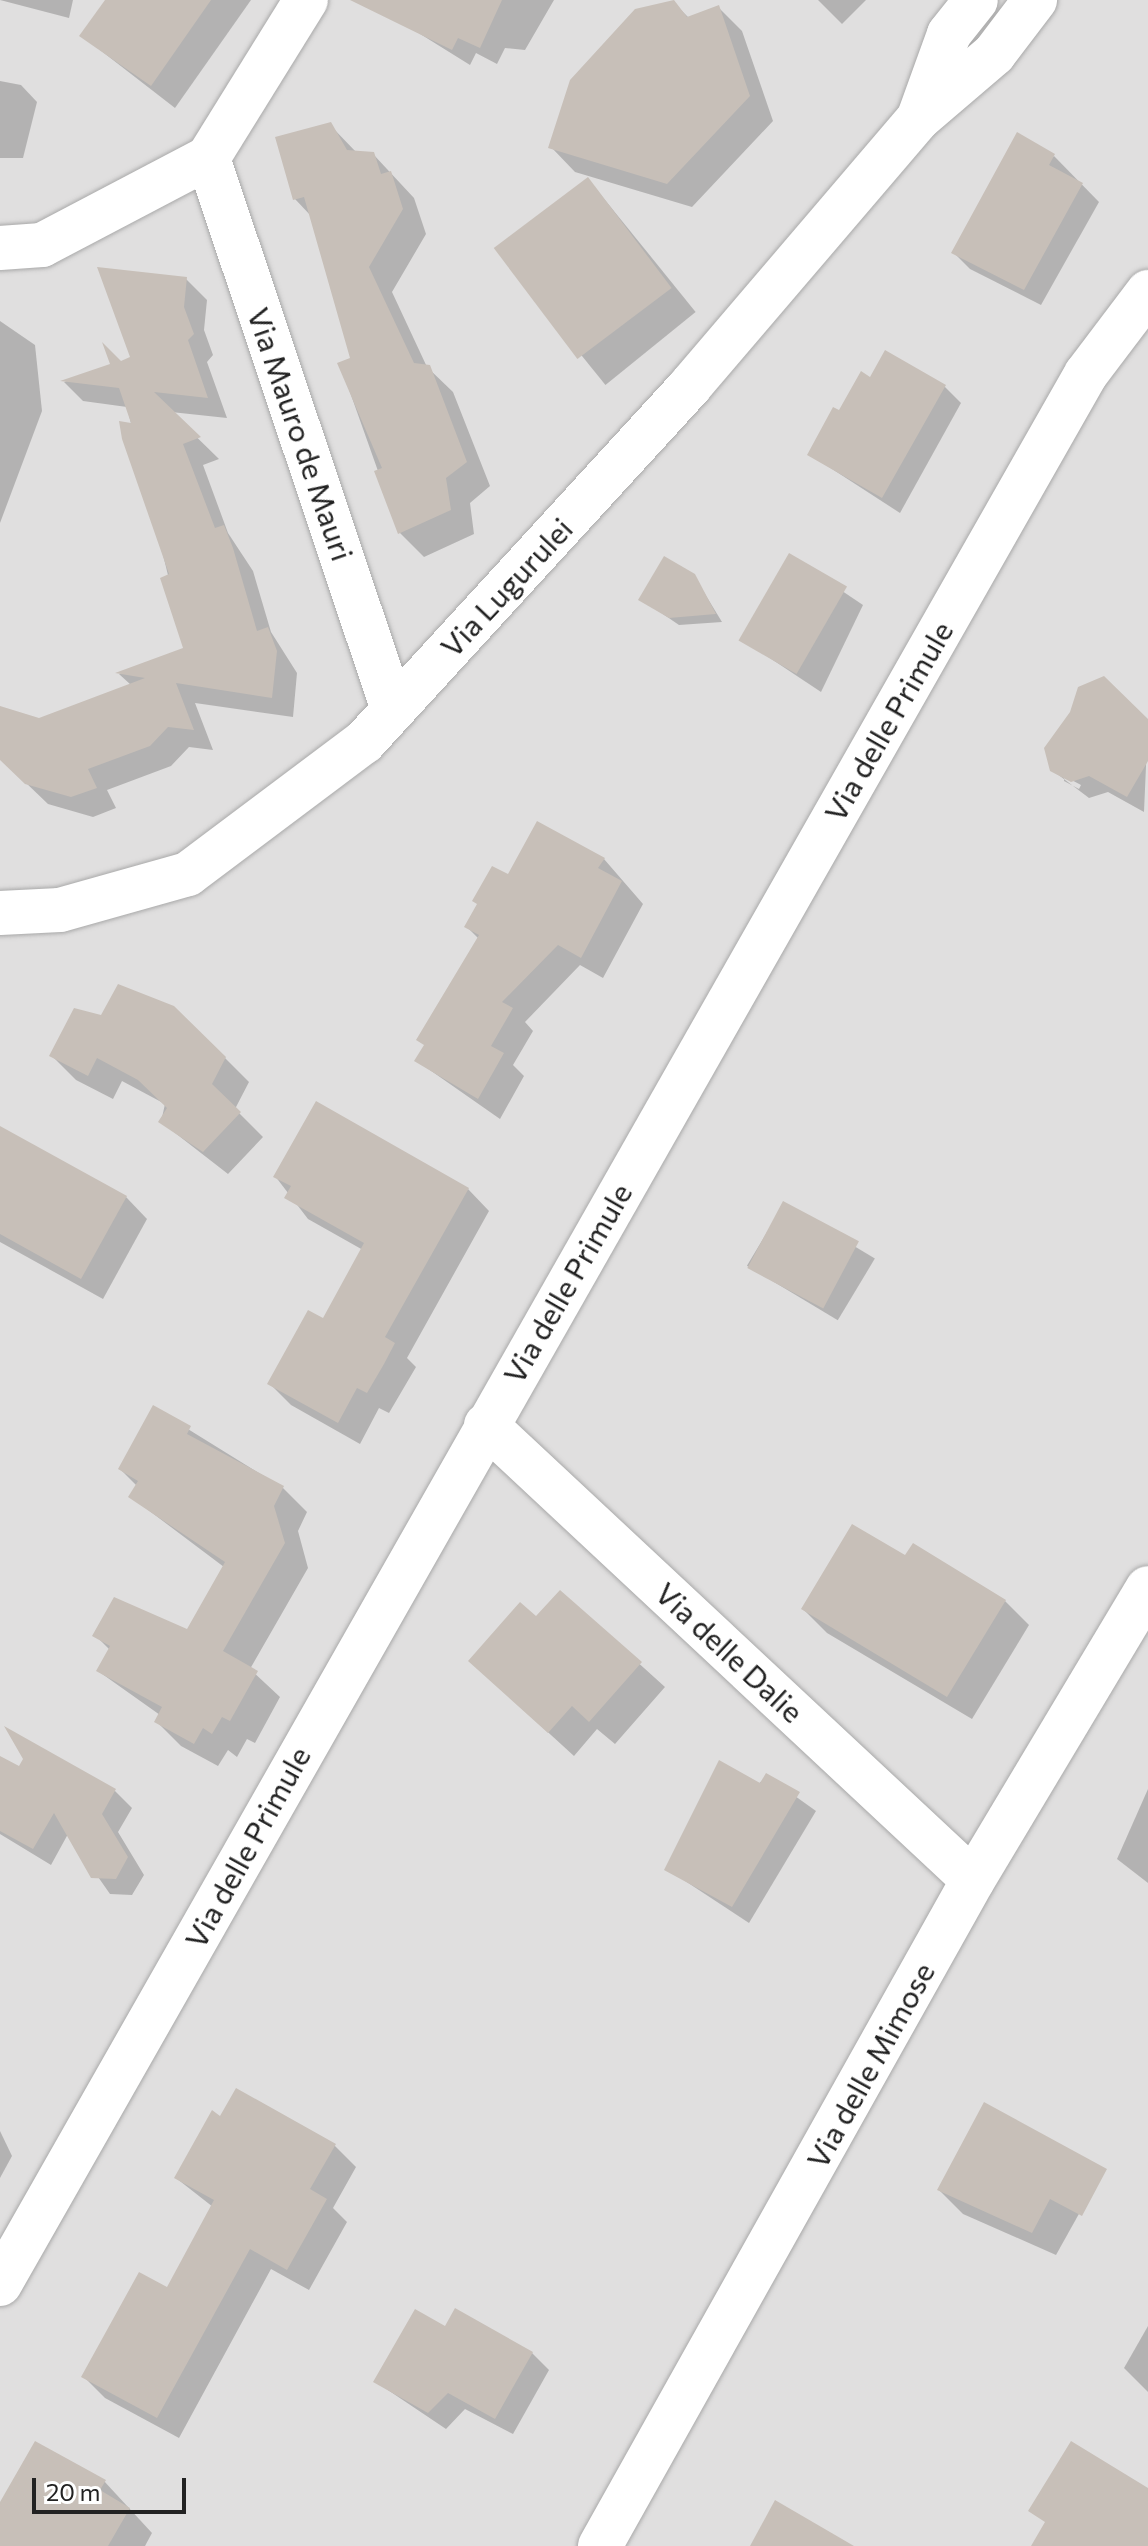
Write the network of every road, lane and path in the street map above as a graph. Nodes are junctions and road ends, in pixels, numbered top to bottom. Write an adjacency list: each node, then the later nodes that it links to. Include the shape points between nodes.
1 (306, 0): 5 (street)
2 (976, 0): 4 (street, Via Lugurulei, via 949,34)
3 (1035, 0): 4 (street, Via Lugurulei, via 994,54)
4 (918, 119): 8 (street, Via Lugurulei, via 690,386)
5 (208, 158): 6 (street, via 42,245); 8 (street, Via Mauro de Mauri)
6 (0, 248)
7 (1148, 292): 10 (street, Via delle Primule, via 1086,374)
8 (393, 710): 9 (street, Via Lugurulei, via 364,742 188,874 60,910)
9 (0, 913)
10 (486, 1425): 12 (street, Via delle Dalie); 13 (street, Via delle Primule)
11 (1148, 1588): 12 (street, Via delle Mimose)
12 (973, 1880): 14 (street, Via delle Mimose)
13 (0, 2284)
14 (600, 2546)

